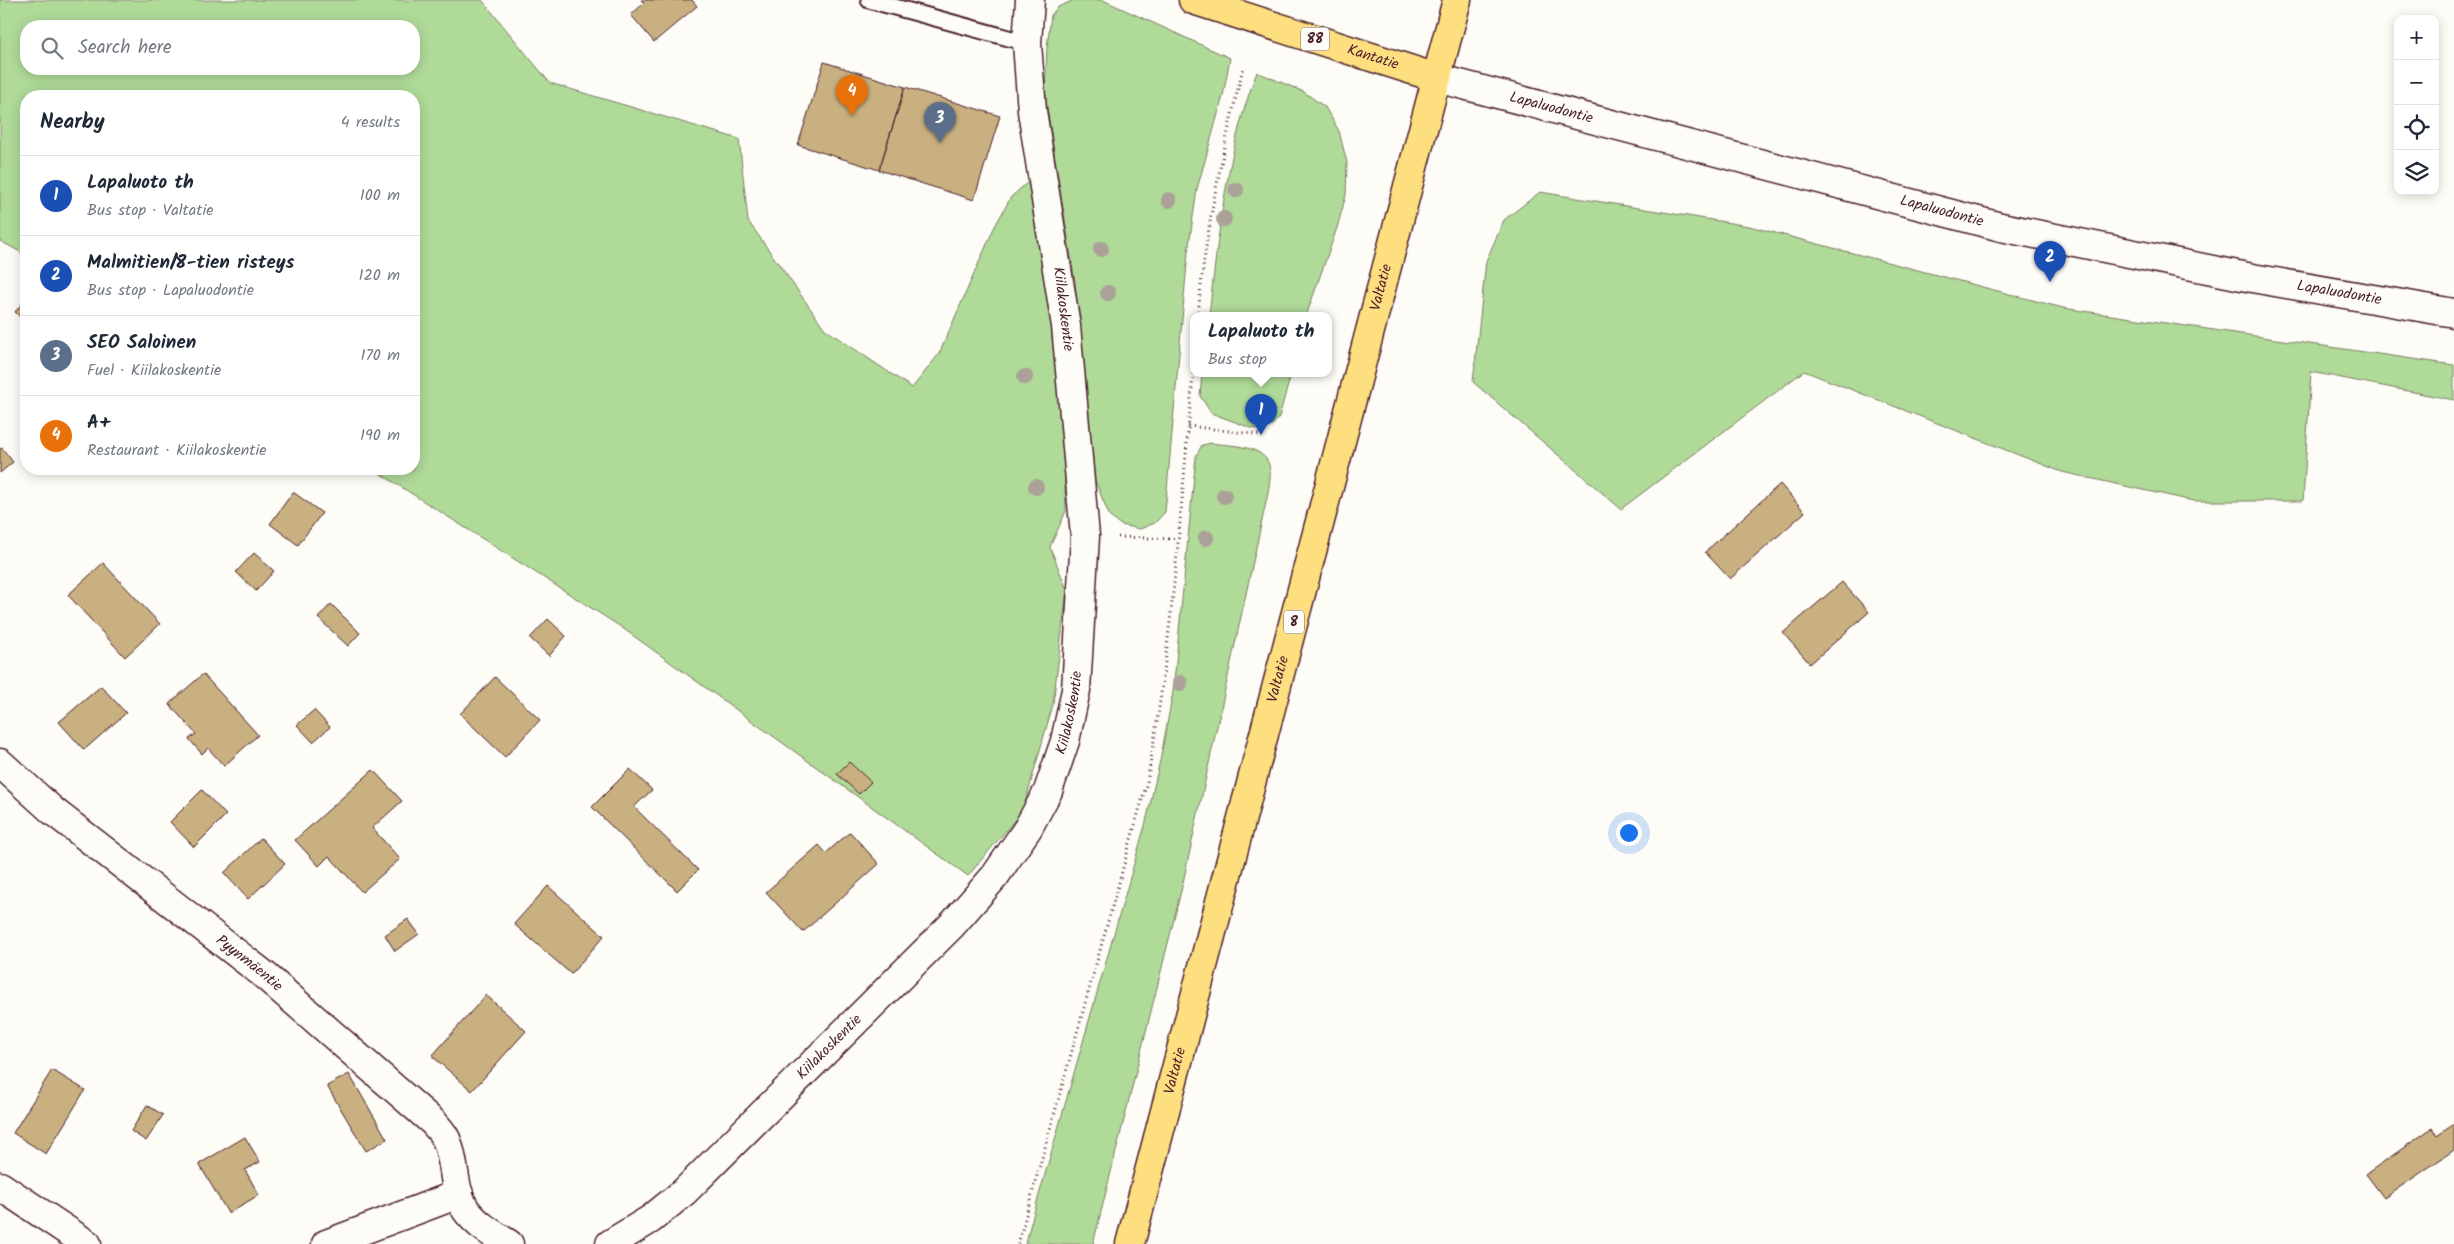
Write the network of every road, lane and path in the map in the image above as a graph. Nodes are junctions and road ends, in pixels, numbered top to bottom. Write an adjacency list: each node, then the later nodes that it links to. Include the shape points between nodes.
1 (869, 0): 5 (lane)
2 (1030, 0): 5 (street, Kiilakoskentie)
3 (1193, 0): 7 (main road, Kantatie / 88)
4 (1457, 0): 7 (main road, Valtatie / 8)
5 (1027, 43): 13 (street, Kiilakoskentie, via 1037,146 1066,326)
6 (1243, 68): 8 (path, via 1213,195)
7 (1437, 78): 9 (street, Lapaluodontie, via 2001,227 2252,278); 23 (main road, Valtatie / 8)
8 (1198, 312)
9 (2454, 313)
10 (1193, 377): 11 (path)
11 (1188, 426): 12 (path); 14 (path)
12 (1261, 435)
13 (1084, 536): 14 (path); 21 (street, Kiilakoskentie, via 1076,690 1066,741 1048,791 1028,828 995,876 952,925 684,1192 651,1219)
14 (1177, 539): 22 (path, via 1159,717 1147,782)
15 (0, 763): 17 (street, Pyynmäentie, via 53,811 262,973 434,1123 450,1152)
16 (0, 1186): 18 (street)
17 (459, 1194): 19 (street); 20 (street, via 466,1209 481,1226)
18 (88, 1244)
19 (326, 1244)
20 (509, 1244)
21 (610, 1244)
22 (1018, 1244)
23 (1130, 1244)

